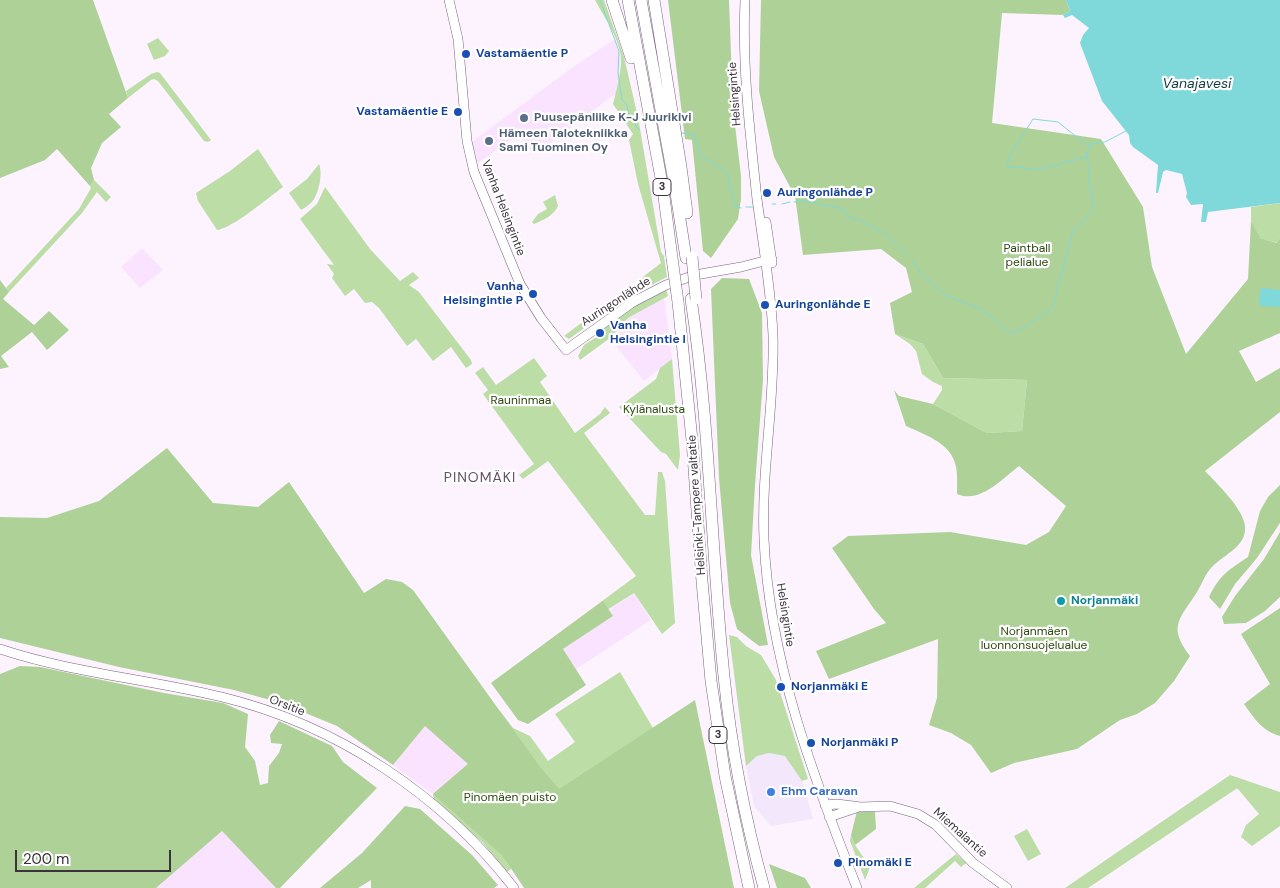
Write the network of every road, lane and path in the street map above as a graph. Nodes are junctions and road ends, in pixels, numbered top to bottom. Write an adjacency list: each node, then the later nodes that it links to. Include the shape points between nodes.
1 (449, 0): 10 (main road, Vanha Helsingintie, via 458,39 467,141 474,172 520,284)
2 (612, 0): 7 (highway)
3 (628, 0): 7 (highway, Helsinki-Tampere valtatie / 3)
4 (641, 0): 8 (highway, Helsinki-Tampere valtatie / 3)
5 (656, 0): 8 (highway, via 681,167)
6 (745, 0): 9 (main road, Helsingintie, via 745,78)
7 (650, 117): 16 (highway, Helsinki-Tampere valtatie / 3, bridge, via 678,302 711,681)
8 (689, 257): 17 (highway, Helsinki-Tampere valtatie / 3, via 724,679 737,768)
9 (769, 263): 10 (main road, Auringonlähde, via 695,275 666,285 627,306); 12 (main road, Helsingintie, via 773,370 763,513 767,585 780,658)
10 (566, 350)
11 (0, 649): 15 (main road, Orsitie, via 73,669 223,697 319,732 374,762 421,795 465,832)
12 (825, 805): 13 (main road, Miemalantie); 14 (main road, Helsingintie)
13 (861, 807): 14 (main road, Miemalantie); 19 (main road, Miemalantie, via 898,807 928,818 978,867)
14 (830, 817): 18 (main road, Helsingintie)
15 (514, 888)
16 (748, 888)
17 (764, 888)
18 (857, 888)
19 (1008, 888)

